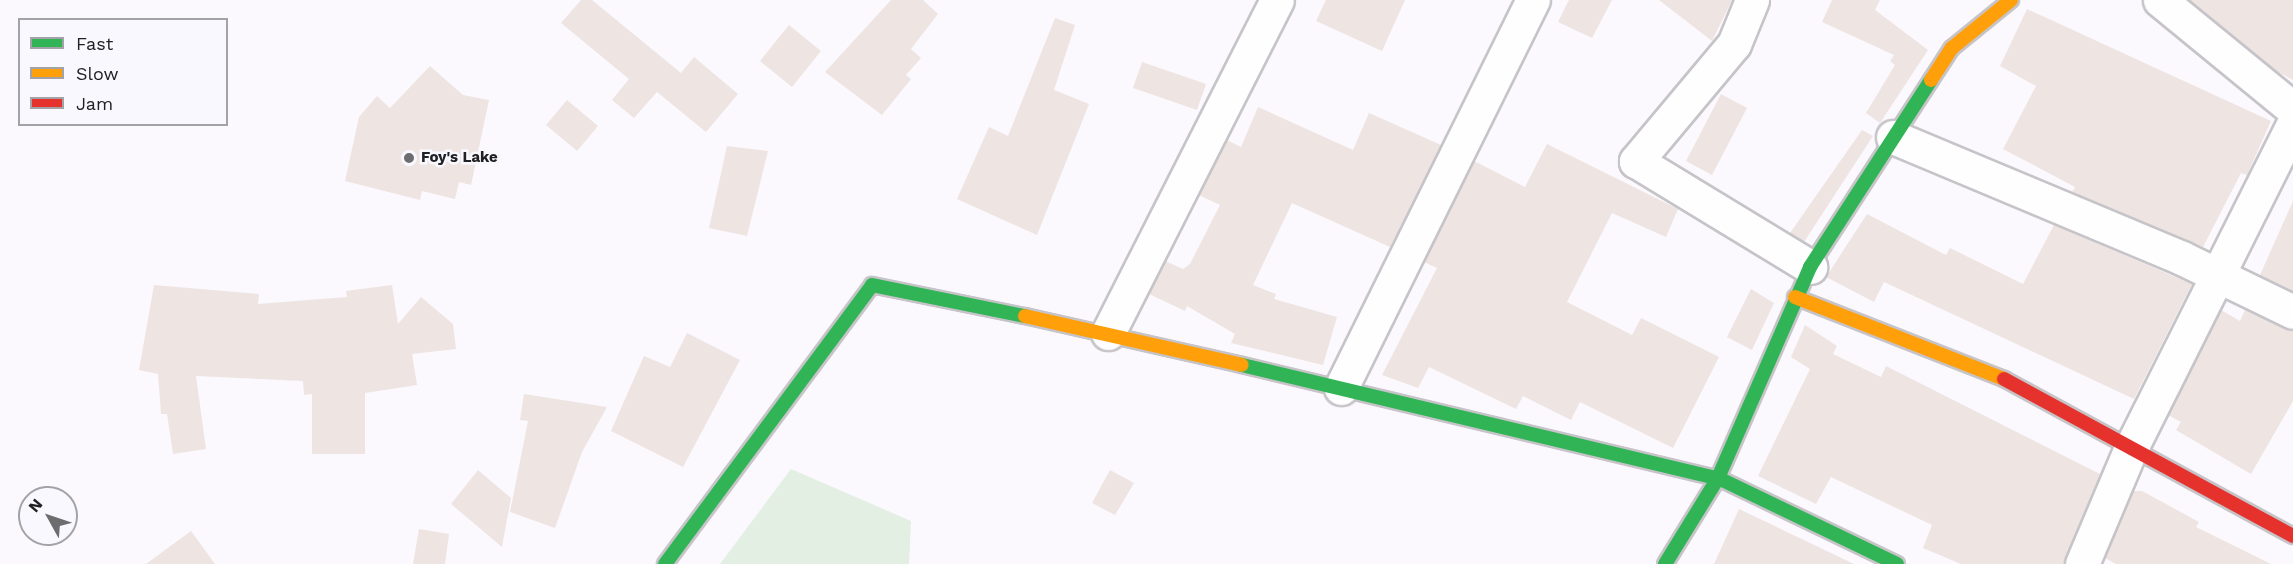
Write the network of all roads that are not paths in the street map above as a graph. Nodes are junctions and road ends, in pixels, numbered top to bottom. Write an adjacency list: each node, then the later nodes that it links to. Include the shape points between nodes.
1 (1277, 0): 13 (street)
2 (1533, 0): 14 (street)
3 (1752, 0): 9 (street, via 1734,44 1636,160)
4 (2012, 0): 8 (street, via 1952,48)
5 (2160, 0): 6 (street)
6 (2293, 109)
7 (2293, 124): 10 (street)
8 (1893, 136): 9 (street); 10 (street)
9 (1810, 267): 11 (street)
10 (2217, 275): 12 (street); 15 (street)
11 (1795, 297): 15 (street, via 2015,383); 16 (street)
12 (2293, 312)
13 (1108, 333): 14 (street); 18 (street, via 872,285)
14 (1341, 388): 16 (street)
15 (2131, 448): 17 (street); 21 (street)
16 (1718, 478): 19 (street); 20 (street)
17 (2293, 536)
18 (665, 564)
19 (1665, 564)
20 (1897, 564)
21 (2082, 564)

